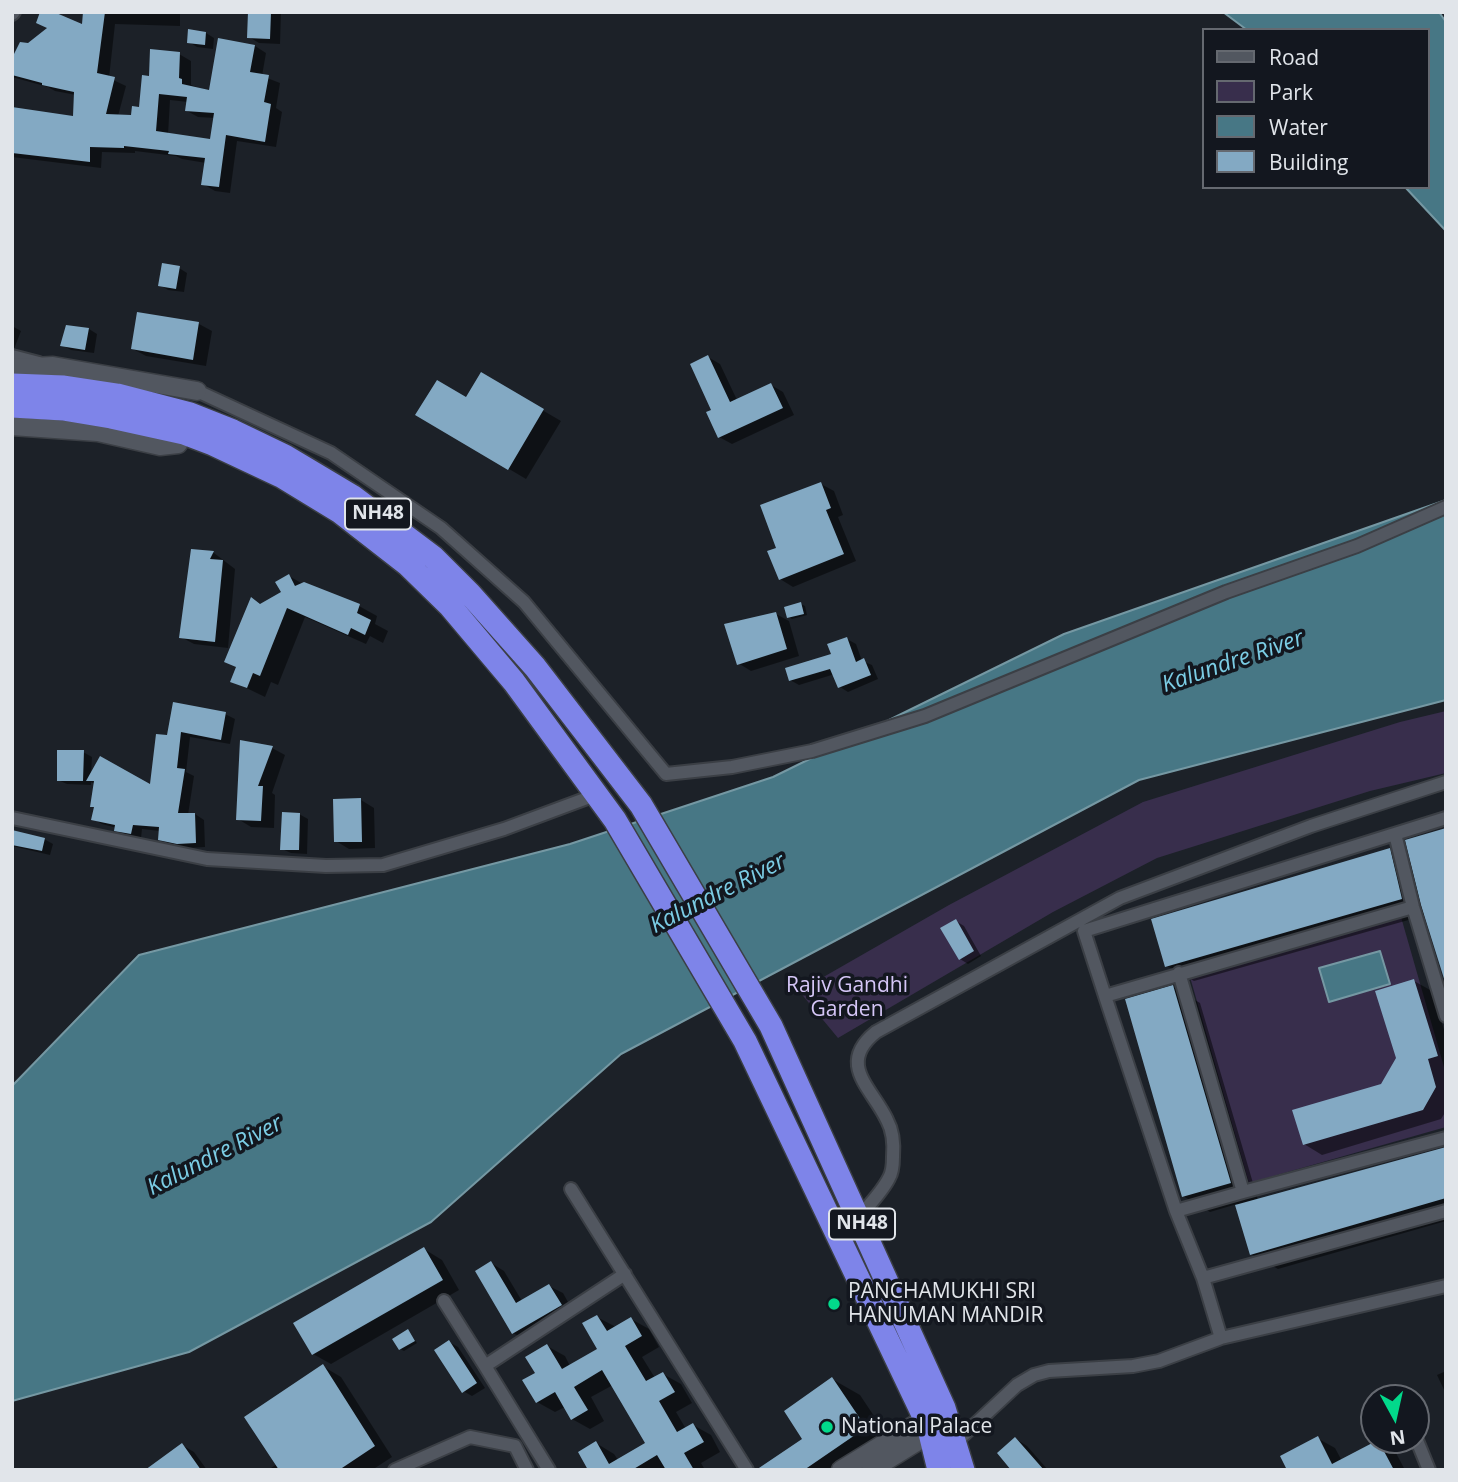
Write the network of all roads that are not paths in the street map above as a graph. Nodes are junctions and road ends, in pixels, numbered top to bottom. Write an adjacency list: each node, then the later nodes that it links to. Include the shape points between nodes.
1 (12, 356): 2 (street)
2 (52, 366): 3 (street); 5 (street)
3 (12, 368)
4 (12, 385): 24 (highway, NH48, via 117,395 233,431 352,496 433,557 535,667 641,805 771,1026)
5 (197, 391): 9 (street, via 331,453 441,528 524,602 666,774 812,751 925,716 1226,592 1357,547)
6 (12, 406): 8 (highway, NH48, via 63,410)
7 (12, 426): 8 (street, via 98,432 159,446 178,444)
8 (184, 433): 11 (highway, NH48, via 281,476 340,512 408,565 486,647)
9 (1446, 507)
10 (1446, 782): 24 (street, via 1311,826 1120,898 876,1032 865,1041 857,1063 859,1075 888,1121 893,1161 890,1177)
11 (598, 794): 12 (street, via 504,829 383,865 207,859); 31 (highway, NH48, via 745,1041)
12 (12, 818)
13 (1446, 818): 14 (street)
14 (1395, 834): 15 (street); 17 (street, via 1084,931)
15 (1413, 907): 16 (street); 18 (street)
16 (1180, 973): 17 (street); 21 (street)
17 (1105, 996): 22 (street)
18 (1446, 1016)
19 (1446, 1138): 21 (street)
20 (571, 1189): 25 (street)
21 (1243, 1192): 22 (street)
22 (1176, 1211): 26 (street)
23 (1446, 1211): 26 (street)
24 (859, 1217): 31 (highway, NH48)
25 (625, 1274): 30 (street); 35 (street)
26 (1203, 1278): 29 (street)
27 (1446, 1286): 29 (street)
28 (444, 1301): 30 (street)
29 (1221, 1338): 31 (street, via 1159,1361 1034,1375)
30 (485, 1366): 34 (street)
31 (941, 1424): 36 (street); 37 (street); 38 (highway, NH48); 39 (highway, NH48)
32 (395, 1470): 33 (street, via 470,1437 516,1446)
33 (527, 1470)
34 (549, 1470)
35 (747, 1470)
36 (841, 1470)
37 (871, 1470)
38 (939, 1470)
39 (963, 1470)

